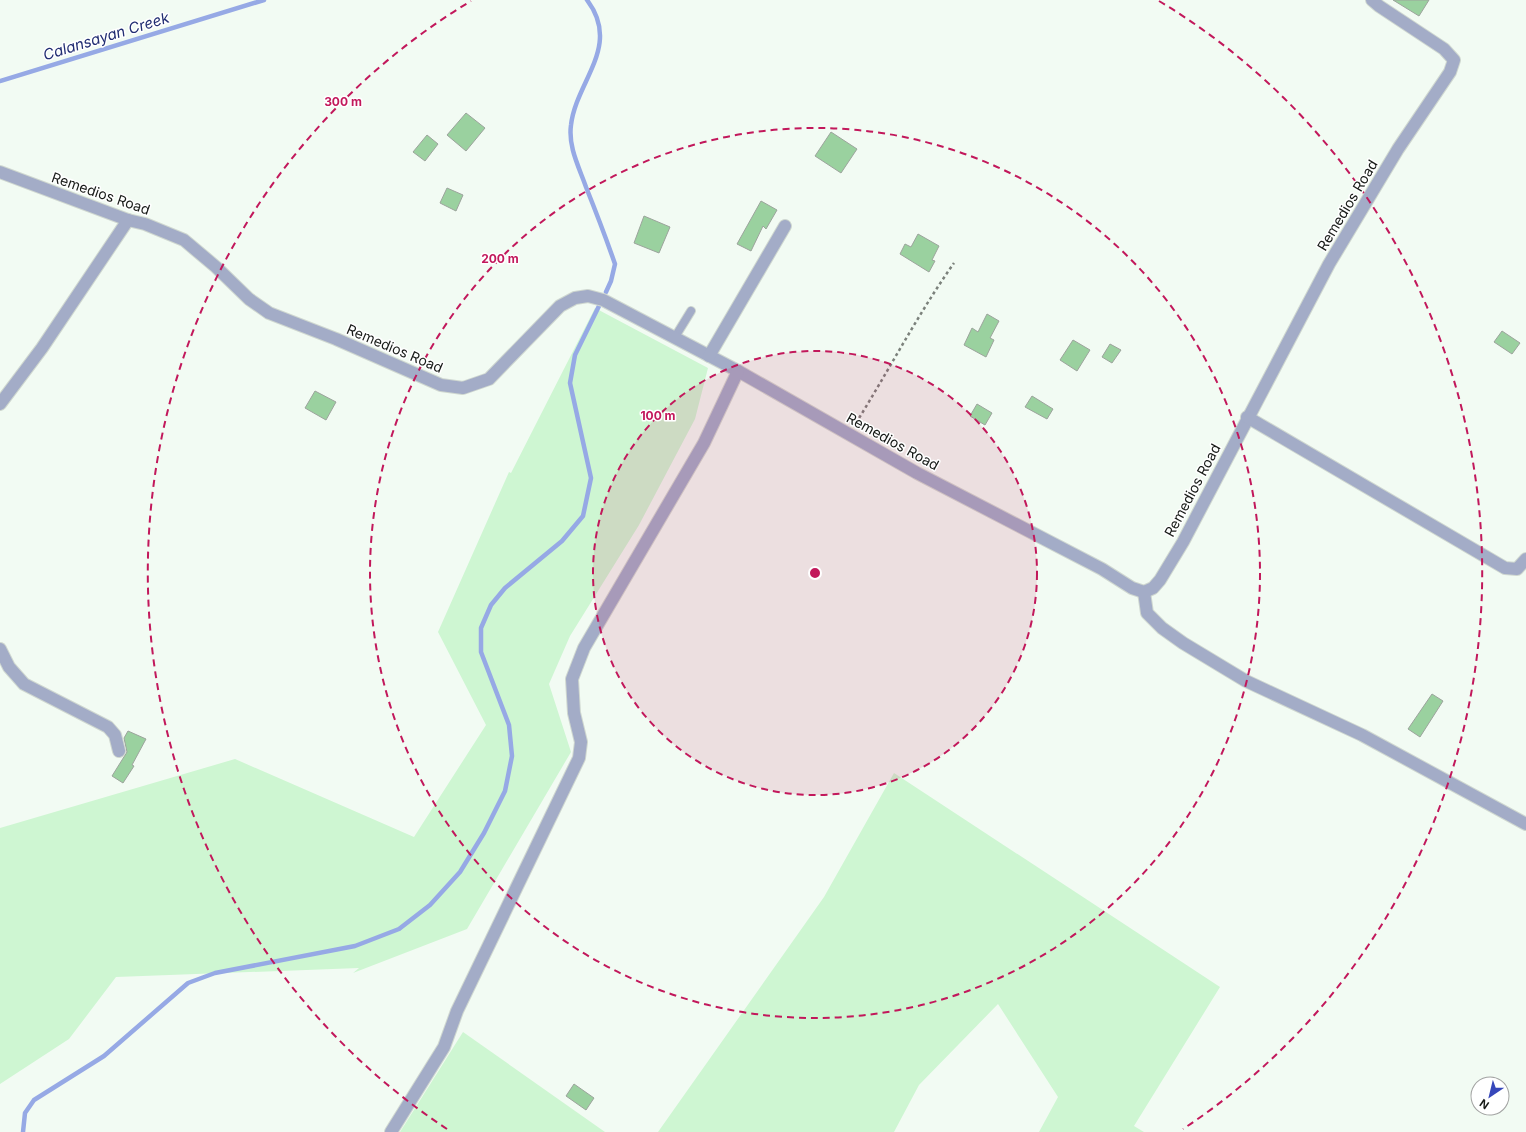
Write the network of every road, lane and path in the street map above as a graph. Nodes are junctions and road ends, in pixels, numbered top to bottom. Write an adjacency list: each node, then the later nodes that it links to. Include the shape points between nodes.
1 (1372, 0): 11 (street, Remedios Road, via 1444,49 1454,60 1450,72 1398,149 1329,264)
2 (0, 172): 3 (street, Remedios Road)
3 (128, 220): 7 (street, Remedios Road, via 184,240 249,299 269,313 441,385 463,388 489,379 560,306 575,298 588,296 603,300); 10 (street, via 42,348)
4 (785, 226): 8 (street)
5 (954, 263): 12 (path, via 931,296)
6 (691, 311): 7 (lane)
7 (675, 337): 8 (street, Remedios Road)
8 (709, 356): 9 (street, Remedios Road)
9 (738, 371): 12 (street, Remedios Road); 18 (street, via 704,443 584,648 572,679 574,713 581,742 579,758 458,1011 444,1047)
10 (0, 404)
11 (1247, 417): 13 (street, via 1505,568 1517,569); 14 (street, Remedios Road, via 1183,542 1160,580 1153,588)
12 (849, 433): 14 (street, Remedios Road, via 917,473 1102,569 1132,588)
13 (1526, 558)
14 (1144, 592): 17 (street, via 1147,613 1183,643 1246,681 1362,736)
15 (0, 649): 16 (street, via 8,667 24,684 108,727 115,736)
16 (119, 751)
17 (1526, 824)
18 (391, 1132)

